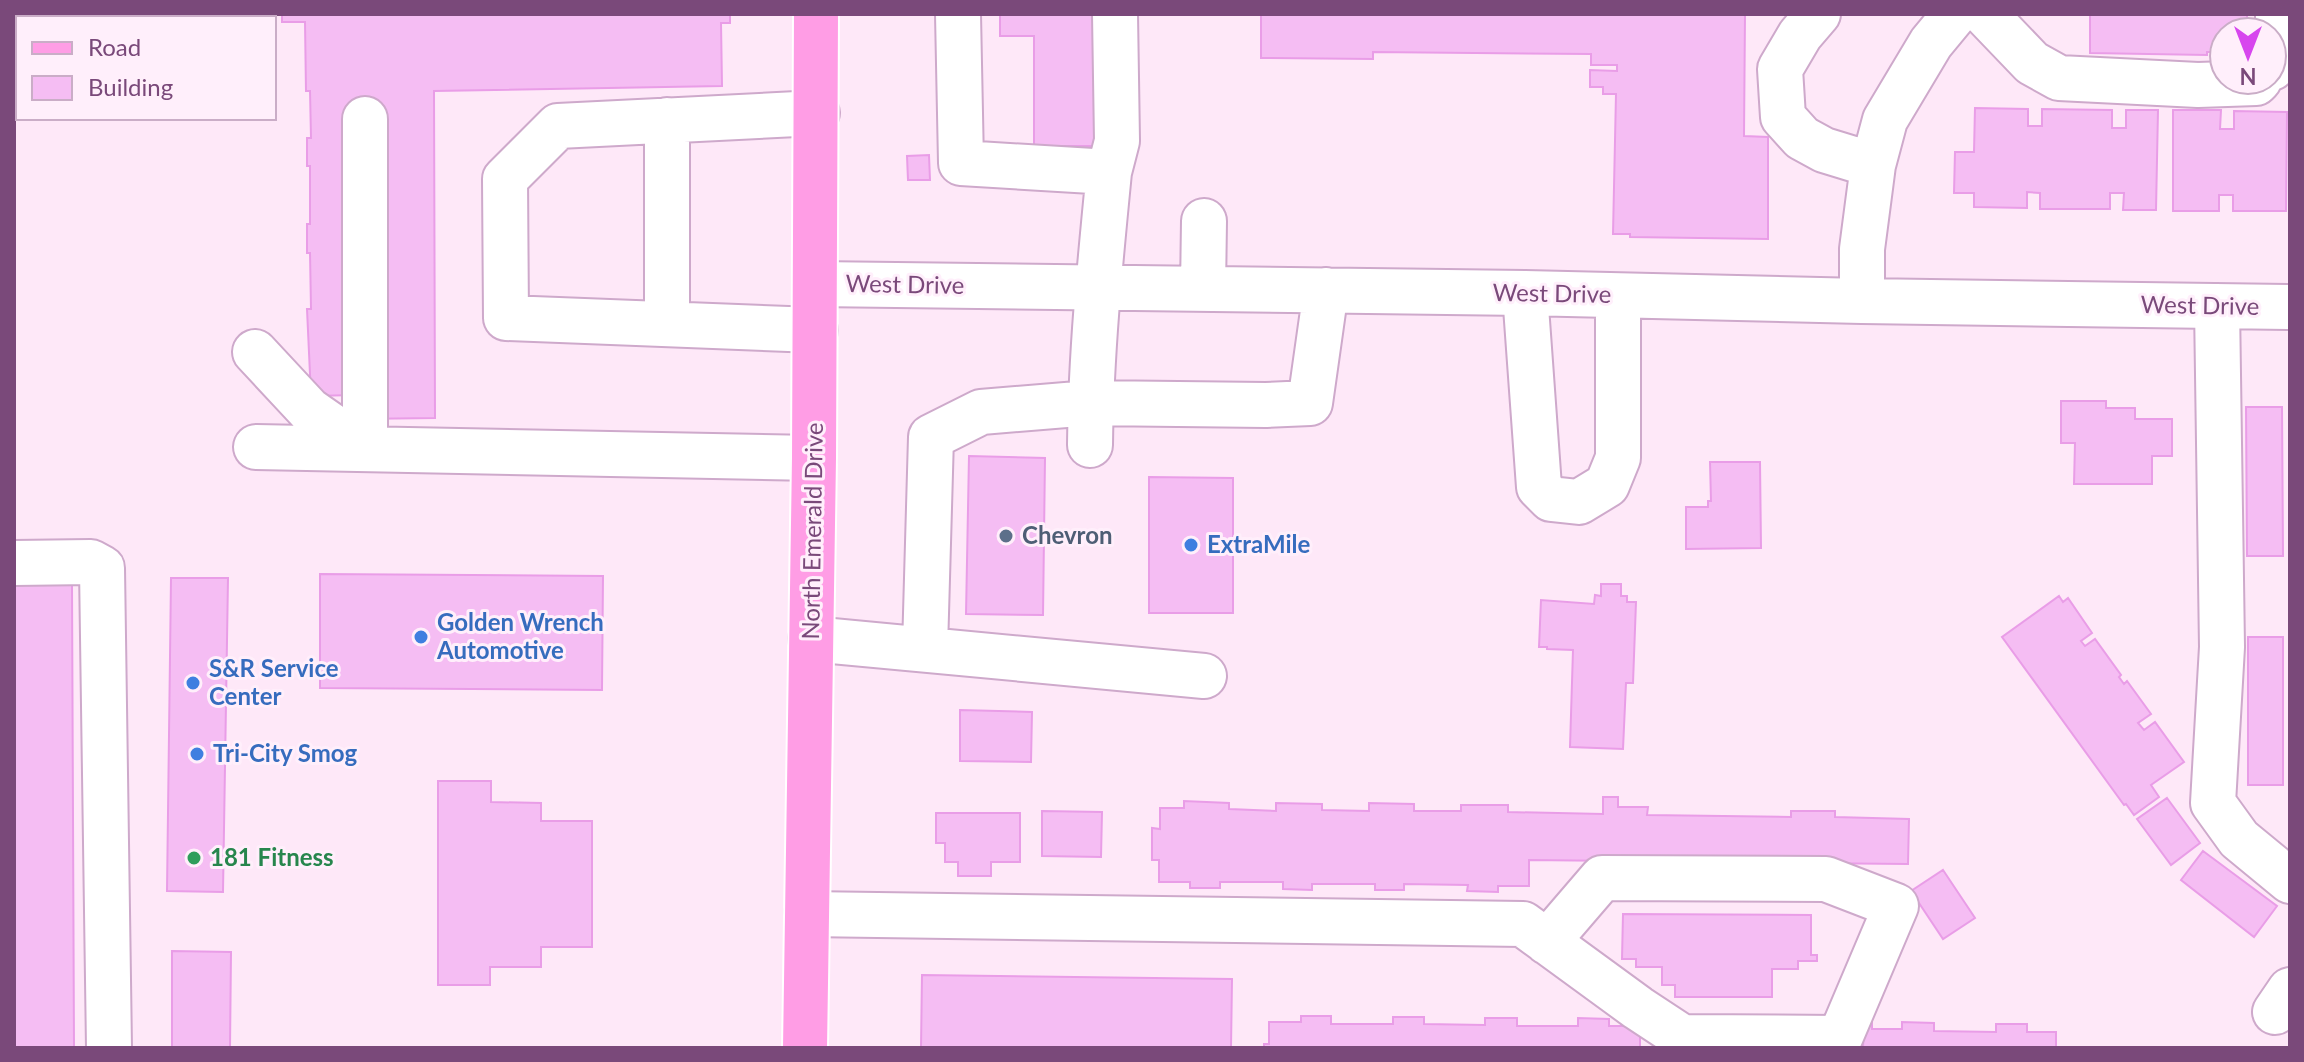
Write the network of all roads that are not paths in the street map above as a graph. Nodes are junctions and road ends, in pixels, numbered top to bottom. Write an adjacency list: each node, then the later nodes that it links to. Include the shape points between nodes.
1 (816, 14): 8 (main road, North Emerald Drive)
2 (958, 14): 12 (street, via 961,163)
3 (1115, 14): 12 (street, via 1117,141)
4 (1818, 14): 11 (street, via 1780,69 1783,117 1802,138 1824,150)
5 (1955, 14): 11 (street, via 1931,43 1885,120)
6 (1985, 14): 7 (street, via 2032,63 2059,78)
7 (2208, 85)
8 (817, 113): 10 (street); 14 (main road, North Emerald Drive)
9 (365, 119): 28 (street)
10 (667, 120): 23 (street); 23 (street, via 558,126 505,179 505,210 506,318)
11 (1873, 165): 20 (street, via 1862,249)
12 (1109, 172): 15 (street)
13 (1204, 221): 16 (street)
14 (815, 284): 15 (street, West Drive); 24 (main road, North Emerald Drive)
15 (1098, 288): 16 (street, West Drive); 26 (street)
16 (1203, 289): 17 (street, West Drive)
17 (1326, 290): 18 (street, West Drive); 26 (street, via 1310,403)
18 (1525, 293): 19 (street, West Drive); 19 (street, via 1539,487 1551,499 1579,502 1607,485 1618,458)
19 (1618, 296): 20 (street, West Drive)
20 (1862, 301): 21 (street, West Drive)
21 (2217, 306): 22 (street, West Drive); 34 (street, via 2222,647 2213,803 2239,839)
22 (2290, 307)
23 (667, 324): 24 (street)
24 (815, 330): 29 (main road, North Emerald Drive)
25 (255, 352): 28 (street, via 309,410)
26 (1090, 424): 32 (street, via 981,412 931,437)
27 (256, 447): 28 (street)
28 (365, 449): 29 (street)
29 (814, 458): 31 (main road, North Emerald Drive)
30 (14, 563): 37 (street, via 91,562 102,568)
31 (811, 639): 32 (street); 35 (main road, North Emerald Drive)
32 (925, 649): 33 (street)
33 (1204, 676)
34 (2290, 881)
35 (807, 914): 36 (street, via 1523,924); 38 (main road, North Emerald Drive)
36 (1547, 942): 36 (street, via 1682,1037 1840,1038 1896,906 1826,879 1602,878)
37 (109, 1048)
38 (805, 1048)

